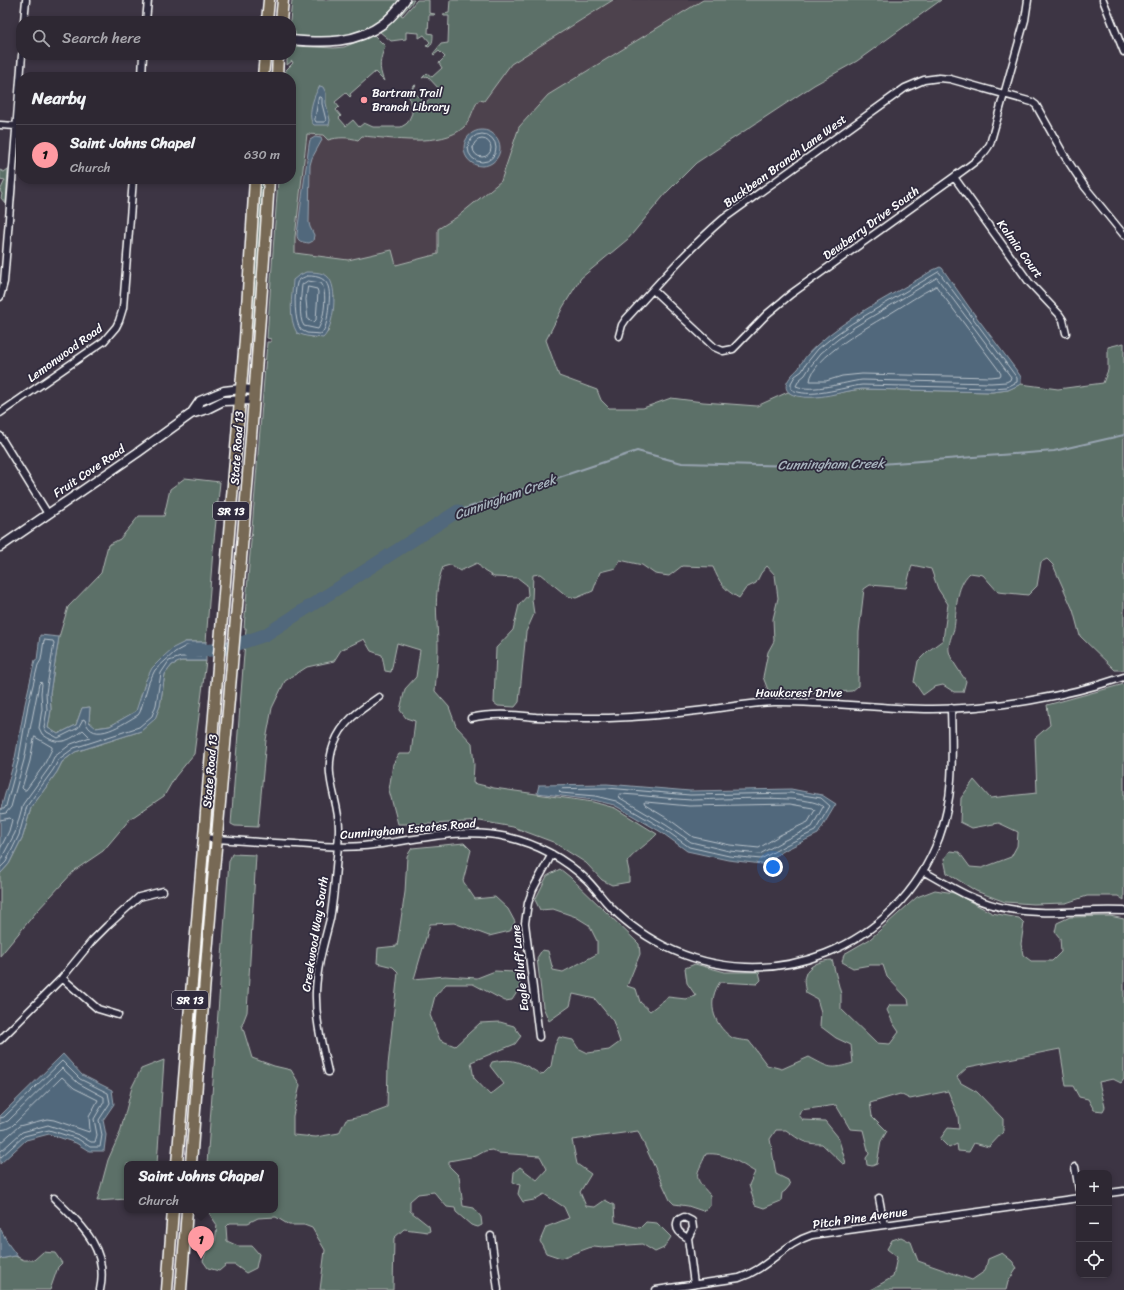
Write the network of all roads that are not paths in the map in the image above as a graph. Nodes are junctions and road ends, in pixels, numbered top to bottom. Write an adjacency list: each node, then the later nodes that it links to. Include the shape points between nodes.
1 (26, 0): 8 (street)
2 (148, 0): 9 (street)
3 (269, 0): 10 (main road)
4 (283, 0): 11 (main road)
5 (405, 0): 12 (street, via 385,22 359,36 323,43)
6 (1028, 0): 22 (street, Dewberry Drive South)
7 (1103, 0): 13 (street)
8 (24, 16)
9 (146, 16)
10 (267, 16)
11 (281, 16)
12 (296, 40)
13 (1124, 52)
14 (22, 60): 18 (street)
15 (143, 60): 19 (street)
16 (264, 60): 20 (main road)
17 (278, 60): 21 (main road)
18 (21, 72)
19 (142, 72)
20 (263, 72)
21 (277, 72)
22 (1004, 93): 25 (street, Dewberry Drive South, via 986,151); 29 (street, Buckbean Branch Lane West, via 1036,105 1064,155); 30 (street, Buckbean Branch Lane West, via 945,79 924,80 905,88 723,219)
23 (0, 125): 24 (street)
24 (16, 126): 31 (street, via 4,282)
25 (954, 177): 30 (street, Dewberry Drive South, via 790,294 733,350 723,351 714,347); 32 (street, Kalmia Court, via 1029,282 1059,314)
26 (134, 184): 38 (street, Lemonwood Road, via 125,293 119,321 104,341)
27 (255, 184): 34 (main road, State Road 13 / SR 13)
28 (269, 184): 35 (main road, State Road 13 / SR 13)
29 (1124, 234)
30 (652, 290): 33 (street, Buckbean Branch Lane West, via 626,319)
31 (0, 297)
32 (1066, 334)
33 (619, 336)
34 (241, 389): 35 (street, Fruit Cove Road); 36 (main road, State Road 13 / SR 13); 39 (street, Fruit Cove Road, via 224,392 200,402)
35 (254, 390): 37 (main road, State Road 13 / SR 13)
36 (240, 400): 37 (street, Fruit Cove Road); 39 (street, Fruit Cove Road, via 223,400); 47 (main road, State Road 13 / SR 13)
37 (254, 400): 48 (main road, State Road 13 / SR 13)
38 (0, 413)
39 (191, 414): 41 (street, Fruit Cove Road)
40 (0, 436): 41 (street)
41 (48, 514): 42 (street, Fruit Cove Road)
42 (0, 547)
43 (1124, 677): 45 (street, Hawkcrest Drive, via 1037,699)
44 (379, 696): 49 (street, Creekwood Way South, via 347,722 338,734 331,755 330,779 338,815)
45 (951, 708): 46 (street, Hawkcrest Drive, via 772,702 611,718 492,714); 51 (street, Cunningham Estates Road, via 953,767 949,804 940,836)
46 (471, 718)
47 (203, 838): 48 (street, Cunningham Estates Road); 59 (main road, SR 13)
48 (216, 839): 49 (street, Cunningham Estates Road); 60 (main road, SR 13)
49 (338, 847): 50 (street, Cunningham Estates Road, via 466,832 509,837); 58 (street, Creekwood Way South, via 330,918 316,990 318,1027)
50 (552, 854): 51 (street, Cunningham Estates Road, via 588,881 617,914 647,936 692,958 747,967 788,965 844,946 885,917 900,902); 56 (street, Eagle Bluff Lane, via 533,889 525,923)
51 (923, 871): 53 (street, via 964,894 1010,910)
52 (163, 891): 54 (street, via 139,897 92,941)
53 (1124, 911)
54 (62, 978): 55 (street, via 98,1009); 57 (street)
55 (118, 1015)
56 (539, 1037)
57 (0, 1040)
58 (328, 1072)
59 (177, 1161)
60 (191, 1161)
61 (1075, 1167): 62 (street)
62 (1076, 1173)
63 (1124, 1191): 64 (street)
64 (1112, 1193)
65 (54, 1198): 76 (street, via 86,1230 94,1242 101,1264)
66 (878, 1198): 70 (street)
67 (1076, 1198): 70 (street, Pitch Pine Avenue)
68 (173, 1213): 71 (main road)
69 (187, 1213): 72 (main road)
70 (884, 1225): 75 (street, Pitch Pine Avenue, via 804,1238 788,1246 749,1275)
71 (172, 1228): 72 (main road); 77 (main road)
72 (185, 1230): 78 (main road)
73 (491, 1236): 79 (street)
74 (688, 1238): 75 (street)
75 (694, 1284): 80 (street, Pitch Pine Avenue)
76 (100, 1290)
77 (167, 1290)
78 (181, 1290)
79 (498, 1290)
80 (656, 1290)

